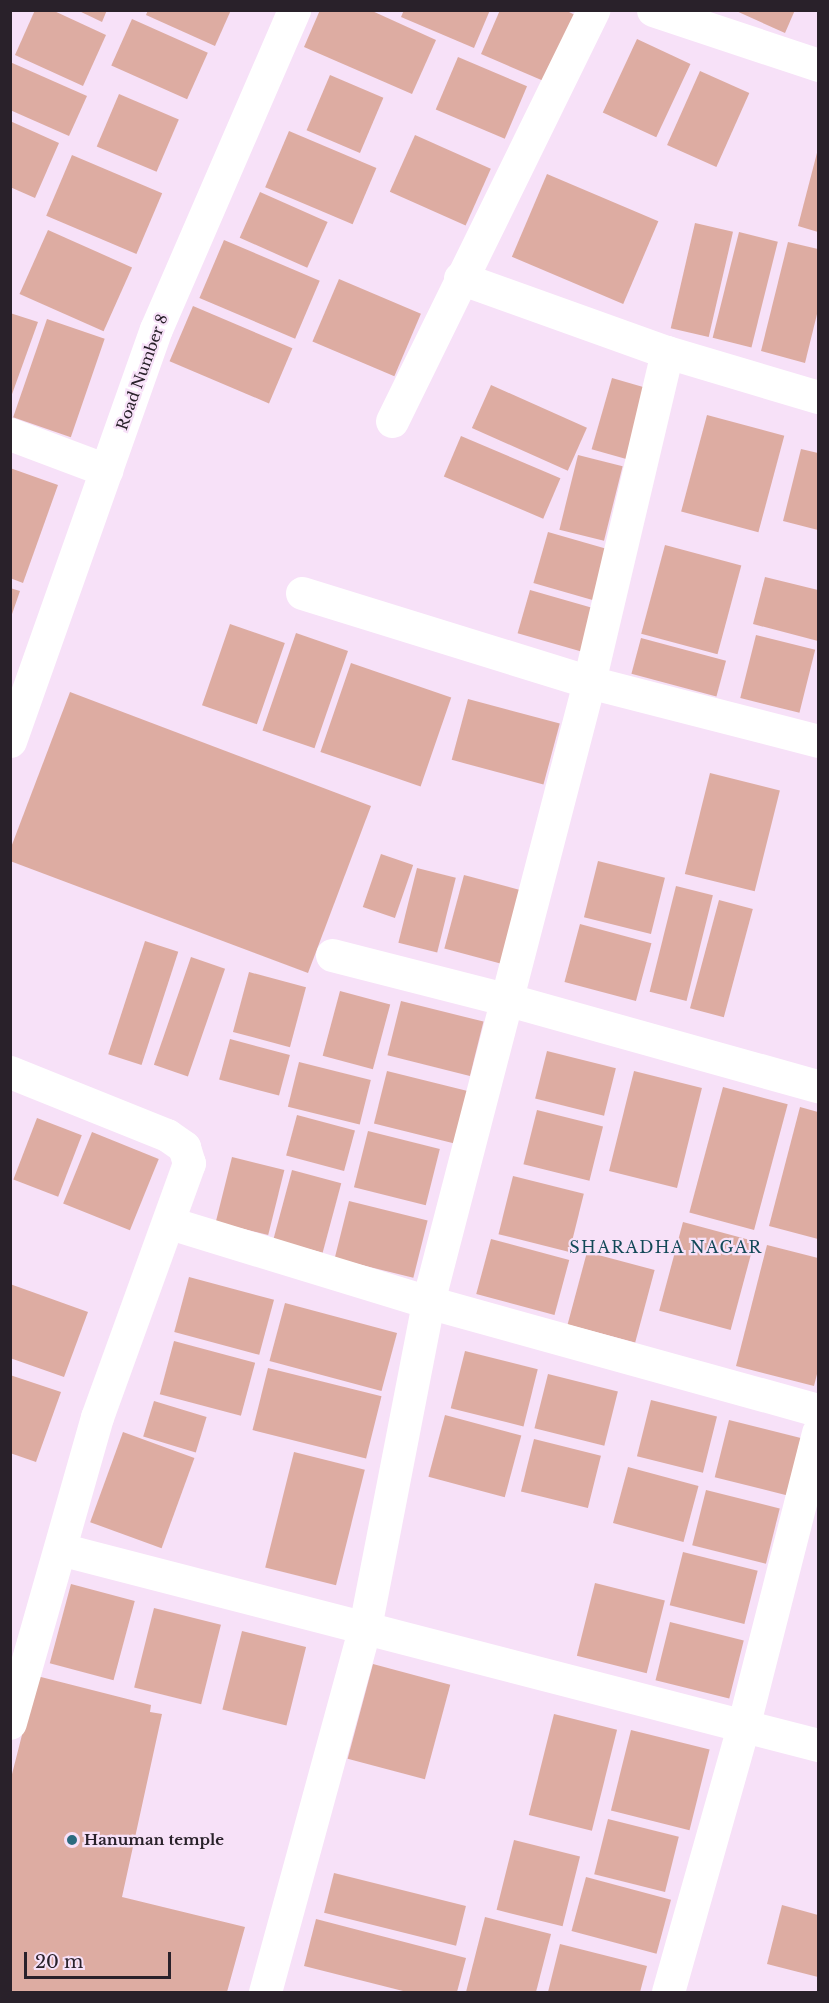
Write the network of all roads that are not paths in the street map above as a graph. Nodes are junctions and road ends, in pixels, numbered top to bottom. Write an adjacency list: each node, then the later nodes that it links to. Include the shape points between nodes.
1 (294, 10): 10 (street, Road Number 8, via 156,329)
2 (592, 10): 5 (street)
3 (653, 10): 4 (street)
4 (819, 65)
5 (460, 278): 6 (street); 8 (street)
6 (667, 352): 7 (street); 12 (street)
7 (819, 397)
8 (392, 422)
9 (10, 434): 10 (street)
10 (106, 470): 13 (street, Road Number 8)
11 (302, 593): 12 (street)
12 (589, 682): 14 (street); 16 (street)
13 (13, 729)
14 (819, 741)
15 (332, 955): 16 (street)
16 (509, 1000): 18 (street); 20 (street)
17 (10, 1072): 19 (street, via 167,1135 184,1147 189,1163)
18 (819, 1086)
19 (170, 1223): 20 (street); 23 (street, via 97,1417)
20 (429, 1302): 21 (street); 24 (street)
21 (819, 1410)
22 (819, 1432): 26 (street)
23 (60, 1549): 24 (street); 25 (street)
24 (365, 1627): 26 (street); 28 (street)
25 (10, 1723)
26 (744, 1723): 27 (street); 29 (street)
27 (819, 1745)
28 (265, 1992)
29 (668, 1992)

